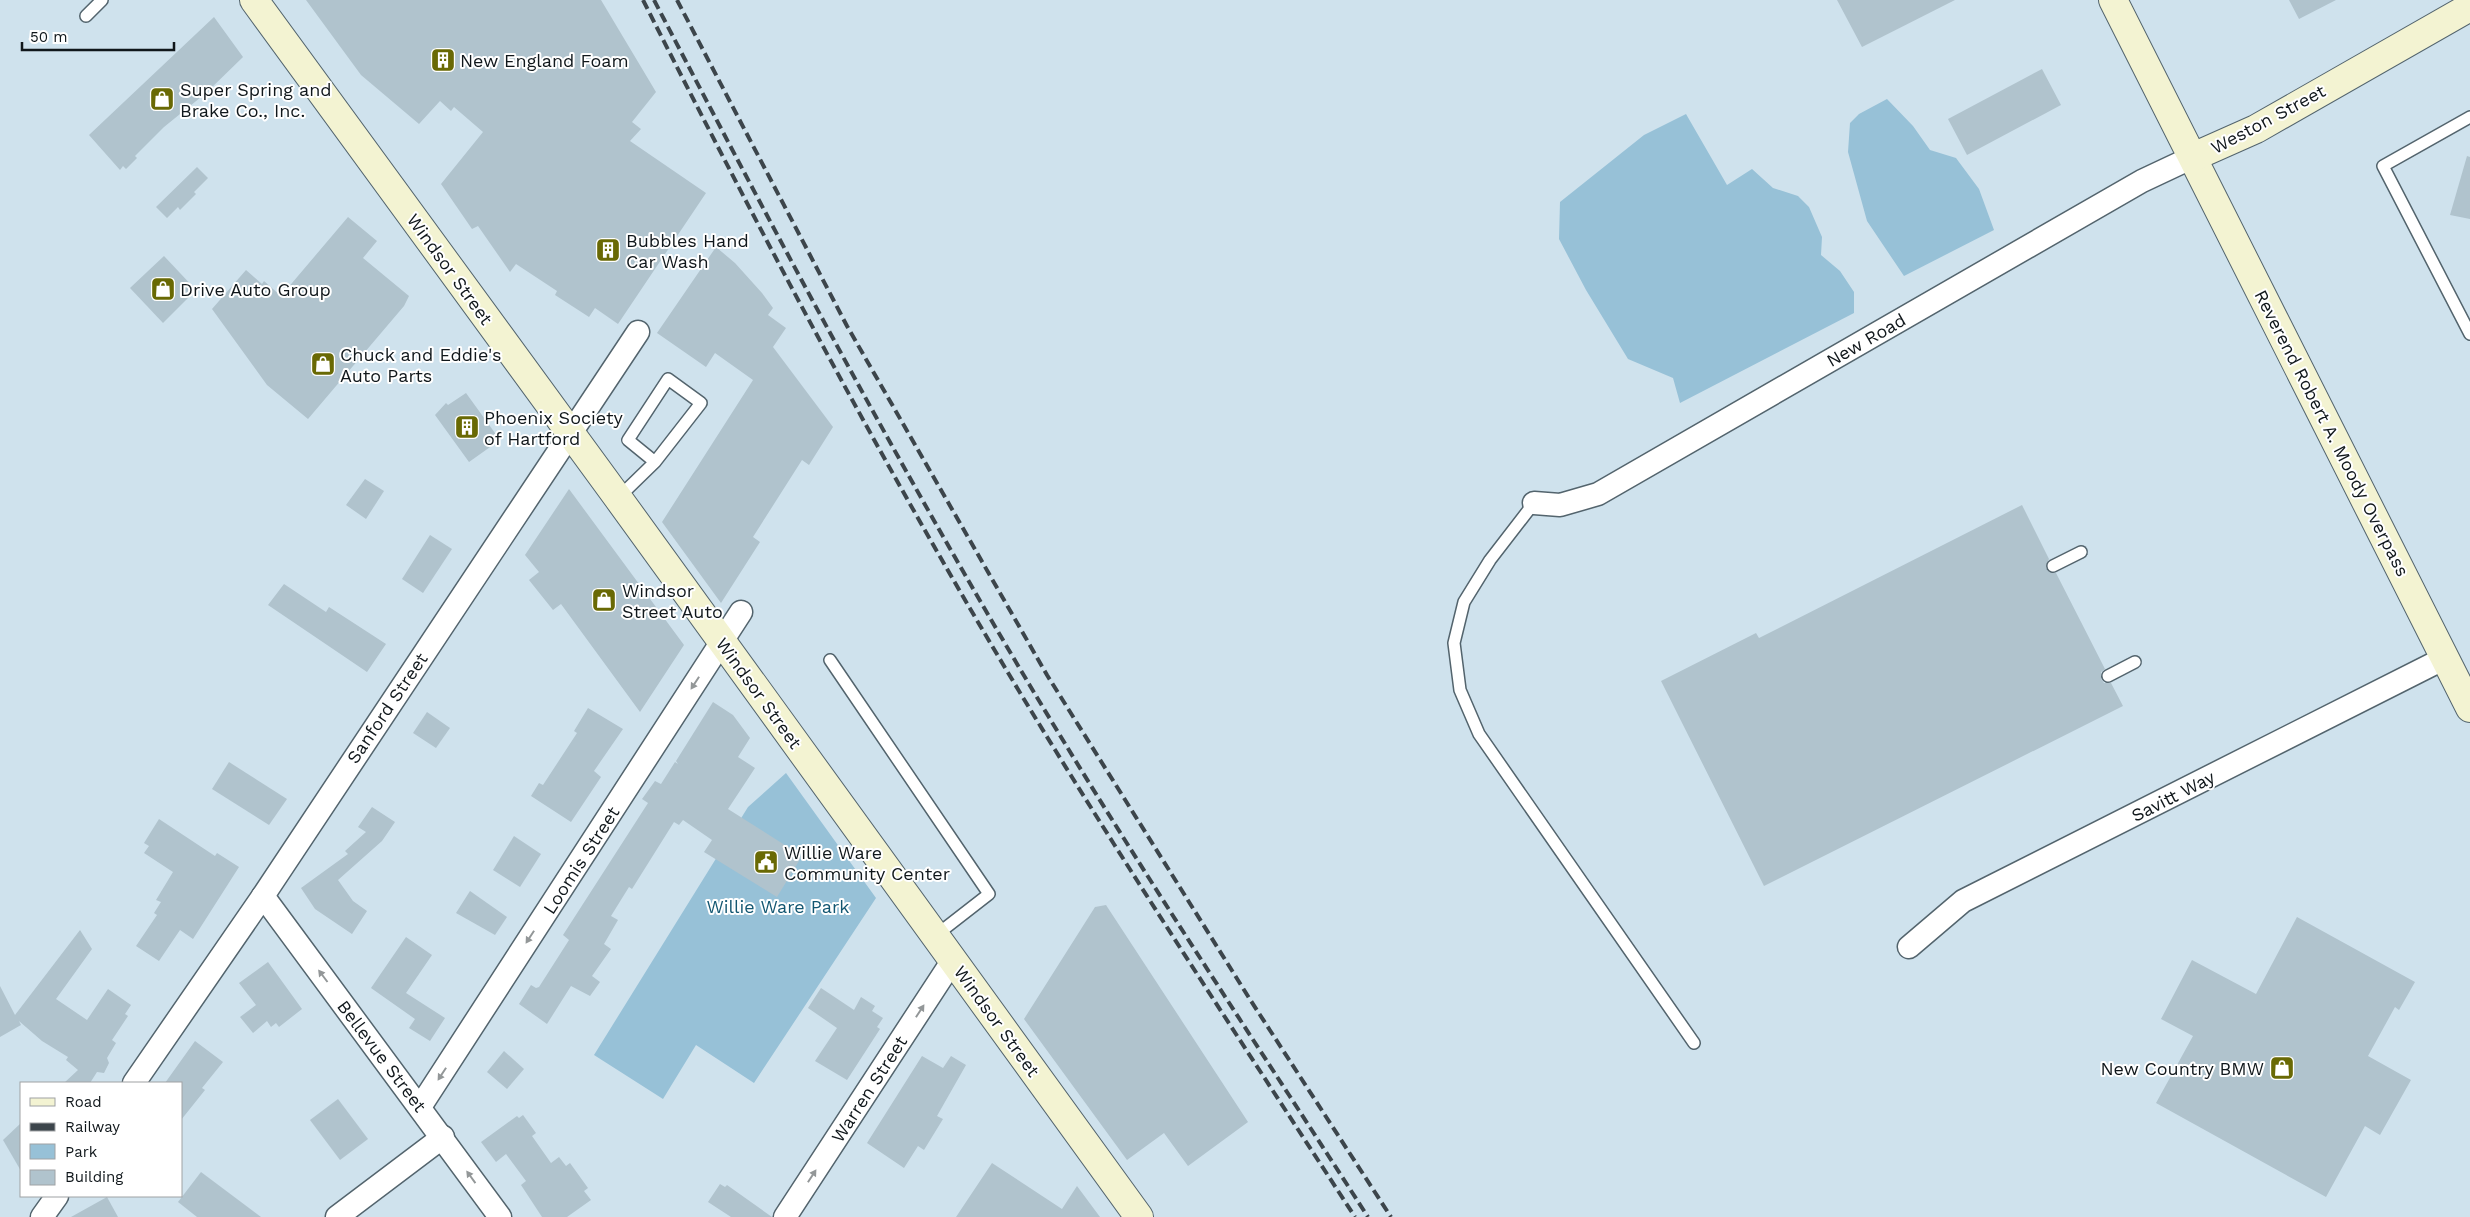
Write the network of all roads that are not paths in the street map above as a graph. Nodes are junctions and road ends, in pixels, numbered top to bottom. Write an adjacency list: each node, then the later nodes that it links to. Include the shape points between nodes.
1 (102, 0): 5 (lane)
2 (254, 0): 10 (main road, Windsor Street)
3 (2113, 0): 7 (main road, Weston Street)
4 (2470, 7): 7 (main road, Weston Street, via 2256,129)
5 (86, 16)
6 (2470, 117): 9 (lane, via 2383,166)
7 (2193, 157): 13 (street, New Road, via 2133,186 1598,494 1560,505); 18 (main road, Reverend Robert A. Moody Overpass)
8 (638, 332): 10 (street, Sanford Street)
9 (2470, 334)
10 (570, 434): 12 (main road, Windsor Street); 23 (street, Sanford Street)
11 (655, 462): 11 (lane, via 701,403 668,380 628,440); 12 (lane)
12 (618, 498): 17 (main road, Windsor Street)
13 (1534, 503): 27 (lane, via 1490,560 1464,602 1454,643 1460,690 1479,734)
14 (2081, 552): 15 (lane)
15 (2053, 566)
16 (741, 612): 17 (street, Loomis Street)
17 (722, 642): 24 (main road, Windsor Street); 29 (street, Loomis Street, one-way to 29)
18 (2445, 658): 22 (main road, Reverend Robert A. Moody Overpass); 25 (street, Savitt Way, via 1963,901)
19 (830, 660): 24 (lane, via 989,894)
20 (2135, 662): 21 (lane)
21 (2108, 676)
22 (2470, 708)
23 (263, 896): 28 (street, Sanford Street); 29 (street, Bellevue Street, one-way to 23)
24 (935, 936): 26 (main road, Windsor Street)
25 (1909, 947)
26 (953, 960): 35 (street, Warren Street, one-way to 26); 36 (main road, Windsor Street)
27 (1694, 1043)
28 (135, 1082)
29 (420, 1107): 30 (street, Bellevue Street)
30 (442, 1137): 33 (street); 34 (street, Bellevue Street, one-way to 30)
31 (56, 1197): 32 (street)
32 (42, 1217)
33 (337, 1217)
34 (500, 1217)
35 (785, 1217)
36 (1140, 1217)

